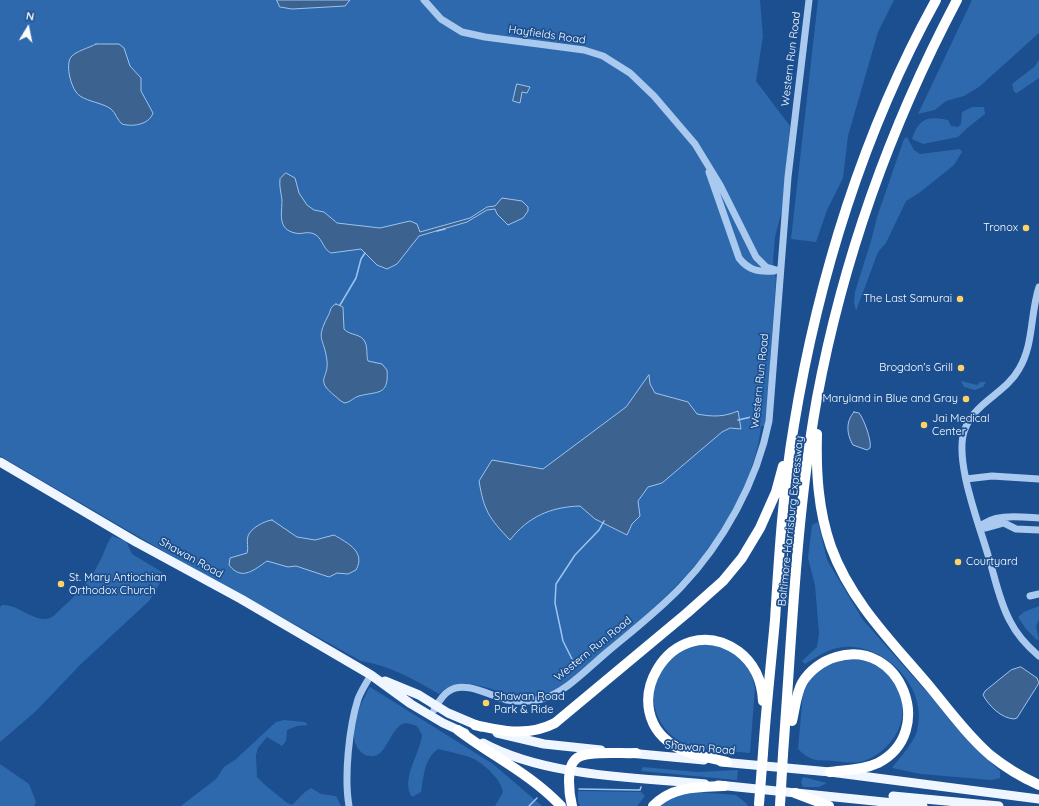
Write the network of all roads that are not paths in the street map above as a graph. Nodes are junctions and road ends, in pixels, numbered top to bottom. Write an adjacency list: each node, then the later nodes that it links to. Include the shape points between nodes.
1 (424, 0): 5 (street, Hayfields Road, via 441,19 474,36 584,50 616,63 654,96)
2 (809, 0): 6 (street, Western Run Road, via 788,177)
3 (936, 0): 9 (highway, Baltimore-Harrisburg Expressway, via 892,91 853,191 818,306)
4 (957, 0): 8 (highway, Baltimore-Harrisburg Expressway, via 909,98 870,198 836,311)
5 (706, 160): 6 (street, Hayfields Road, via 756,257 766,267); 6 (street, Hayfields Road, via 739,258 754,271)
6 (780, 271): 23 (street, Western Run Road, via 771,396 764,440 738,507 695,572 660,607 554,694 533,701 514,701 460,687 448,692)
7 (1039, 287): 11 (street, via 1028,349 1020,369 1007,386 974,413 964,429 962,452)
8 (817, 399): 17 (highway, Baltimore-Harrisburg Expressway, via 802,502); 33 (highway, via 821,404 817,447 818,494 826,530 845,578 863,607 979,744 1013,771)
9 (793, 427): 25 (highway, via 776,492 760,528 742,558 713,592 555,723 538,731 515,733); 27 (highway, Baltimore-Harrisburg Expressway, via 782,523)
10 (0, 462): 21 (main road, Shawan Road)
11 (966, 479): 12 (street, via 981,476); 15 (street)
12 (1039, 479)
13 (1039, 518): 14 (street)
14 (1003, 521): 15 (street, via 986,528); 16 (street, via 1016,529)
15 (980, 527): 20 (street, via 1009,620 1020,637)
16 (1039, 530)
17 (795, 589): 24 (highway); 29 (highway, Baltimore-Harrisburg Expressway)
18 (1039, 594): 19 (street)
19 (1030, 596)
20 (1039, 656)
21 (371, 675): 22 (main road, Shawan Road); 23 (main road, Shawan Road, via 419,695); 39 (street, via 358,699 353,719 347,783)
22 (402, 697): 23 (main road, Shawan Road); 26 (main road, Shawan Road)
23 (435, 708): 25 (main road, Shawan Road); 26 (main road, Shawan Road)
24 (792, 721): 29 (highway); 32 (highway, via 802,684 813,670 832,658 854,655 869,658 889,669 899,681 908,702 908,718 904,733 896,747 885,758 871,766)
25 (474, 725): 28 (main road, Shawan Road, via 503,735 544,744)
26 (458, 730): 31 (main road, Shawan Road, via 518,758); 40 (highway, via 535,782)
27 (764, 742): 30 (highway, via 761,687 757,674 747,659 732,648 714,642 689,643 676,649 659,664 650,684 649,707 654,724 663,736 680,749); 38 (highway, Baltimore-Harrisburg Expressway, bridge)
28 (636, 753): 30 (main road, Shawan Road); 31 (highway, via 580,756)
29 (787, 754): 43 (highway, Baltimore-Harrisburg Expressway, bridge)
30 (727, 762): 32 (main road, Shawan Road)
31 (570, 771): 34 (main road, Shawan Road); 41 (highway, via 569,790)
32 (830, 772): 36 (main road, Shawan Road)
33 (1039, 785)
34 (724, 786): 35 (main road, Shawan Road); 42 (highway, via 673,791)
35 (795, 793): 37 (highway)
36 (1039, 799)
37 (829, 801): 44 (main road); 45 (main road, via 898,797)
38 (759, 805)
39 (348, 806)
40 (561, 806)
41 (572, 806)
42 (653, 806)
43 (783, 806)
44 (923, 806)
45 (998, 806)

